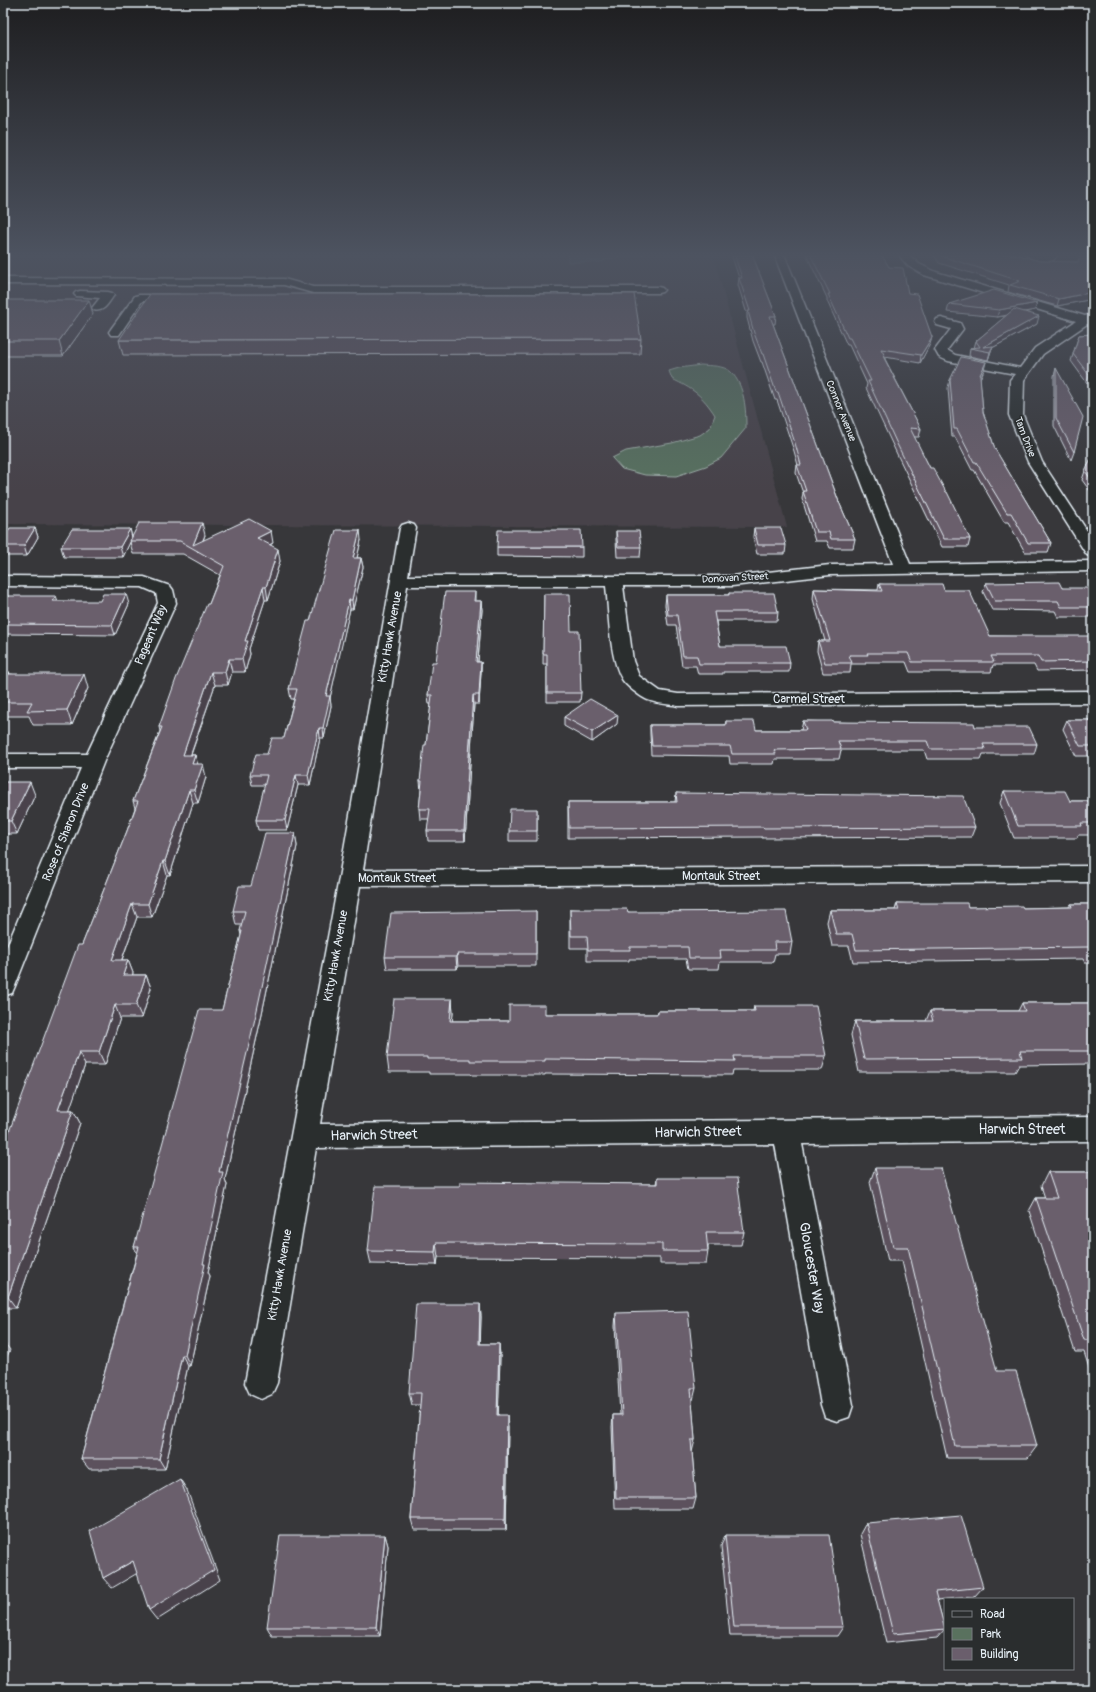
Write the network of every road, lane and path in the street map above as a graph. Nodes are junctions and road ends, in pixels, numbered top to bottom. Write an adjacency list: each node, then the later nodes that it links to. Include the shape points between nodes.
1 (810, 333): 8 (street, Connor Avenue)
2 (954, 333): 4 (street, via 941,350 943,354)
3 (1068, 333): 4 (street, Tam Drive, via 1039,350)
4 (1023, 372): 6 (street, Tam Drive, via 1017,380 1016,416 1035,462)
5 (408, 528): 10 (street, Kitty Hawk Avenue)
6 (1093, 552)
7 (1093, 566): 8 (street, Donovan Street)
8 (903, 568): 11 (street, Donovan Street, via 808,571 732,581)
9 (3, 581): 14 (street, Pageant Way, via 144,582 164,590 167,603)
10 (400, 581): 11 (street, Donovan Street); 16 (street, Kitty Hawk Avenue)
11 (614, 581): 12 (street, Carmel Street, via 624,661 628,673 631,679 654,696 678,700)
12 (1093, 697)
13 (3, 761): 14 (street)
14 (94, 761): 17 (street, Rose of Sharon Drive)
15 (1093, 874): 16 (street, Montauk Street)
16 (350, 878): 20 (street, Kitty Hawk Avenue)
17 (5, 977)
18 (1093, 1129): 19 (street, Harwich Street)
19 (786, 1131): 20 (street, Harwich Street); 22 (street, Gloucester Way)
20 (304, 1136): 21 (street, Kitty Hawk Avenue)
21 (261, 1383)
22 (837, 1405)

